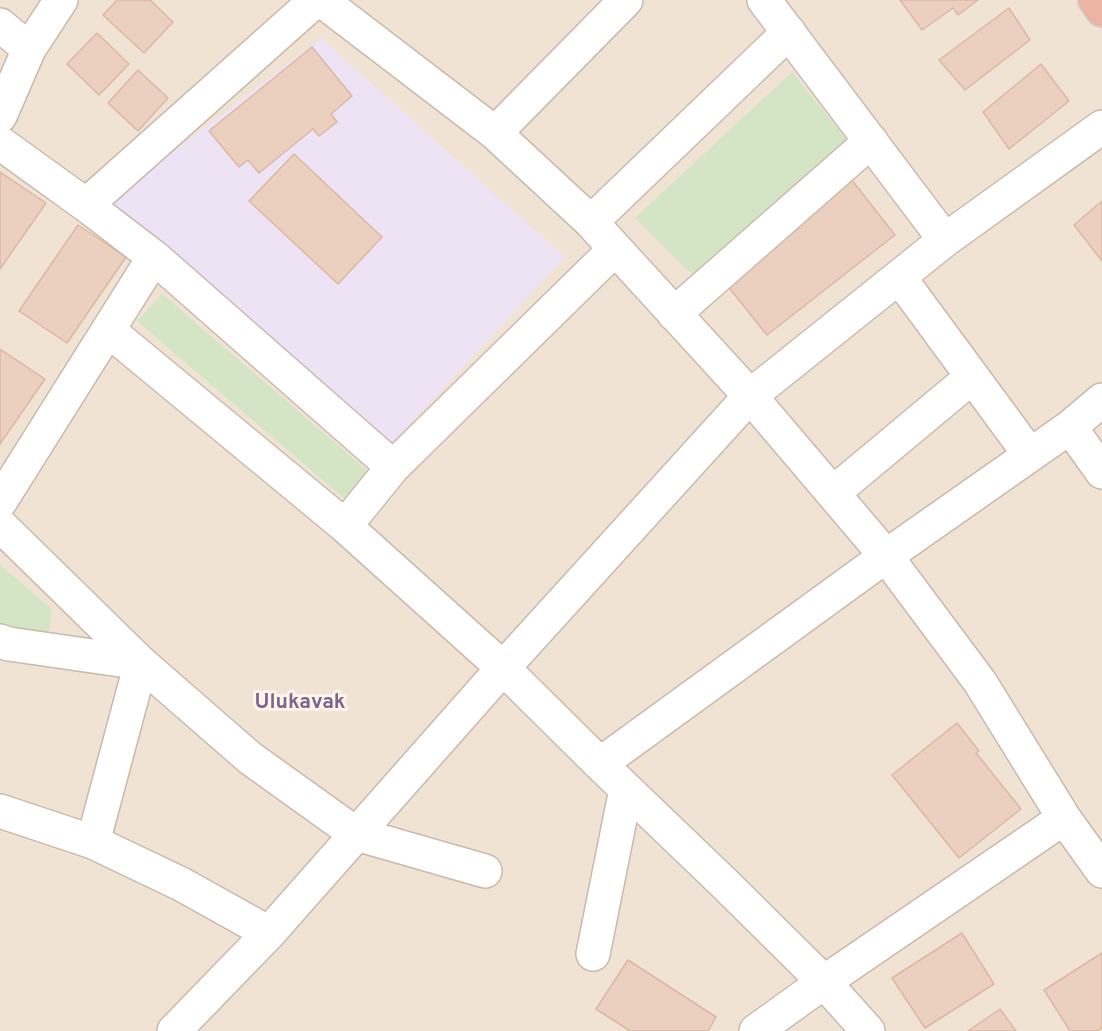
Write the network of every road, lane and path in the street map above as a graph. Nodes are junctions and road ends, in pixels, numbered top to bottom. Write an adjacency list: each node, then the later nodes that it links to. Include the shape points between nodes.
1 (61, 0): 10 (street)
2 (316, 0): 16 (street)
3 (321, 0): 13 (street)
4 (626, 0): 13 (street)
5 (764, 0): 9 (street)
6 (1095, 0): 7 (highway)
7 (1102, 9)
8 (0, 26): 10 (street)
9 (789, 32): 14 (street); 17 (street)
10 (29, 49): 11 (street)
11 (0, 116)
12 (1102, 127): 18 (street)
13 (495, 133): 17 (street)
14 (871, 141): 18 (street); 22 (street)
15 (0, 143): 16 (street)
16 (86, 205): 20 (street)
17 (591, 222): 19 (street)
18 (945, 240): 21 (street)
19 (615, 249): 22 (street); 29 (street)
20 (154, 256): 23 (street); 29 (street)
21 (899, 277): 24 (street); 25 (street)
22 (674, 314): 25 (street)
23 (108, 330): 32 (street); 34 (street)
24 (972, 377): 28 (street); 31 (street)
25 (750, 396): 31 (street); 38 (street)
26 (1102, 400): 27 (street)
27 (1070, 427): 28 (street); 30 (street)
28 (1030, 455): 35 (street)
29 (393, 466): 34 (street)
30 (1102, 472)
31 (833, 493): 35 (street)
32 (0, 502)
33 (0, 525): 37 (street)
34 (345, 526): 38 (street)
35 (886, 556): 39 (street); 42 (street, via 980,682)
36 (0, 641): 37 (street)
37 (141, 663): 43 (street, via 250,758); 44 (street)
38 (503, 668): 39 (street); 43 (street)
39 (600, 764): 40 (street)
40 (626, 789): 48 (street); 49 (street)
41 (0, 811): 44 (street)
42 (1064, 818): 45 (street); 49 (street)
43 (356, 834): 46 (street); 47 (street)
44 (93, 842): 47 (street, via 181,884)
45 (1100, 863)
46 (485, 871)
47 (269, 933): 50 (street)
48 (593, 954)
49 (824, 982): 51 (street); 52 (street)
50 (174, 1031)
51 (756, 1031)
52 (868, 1031)

